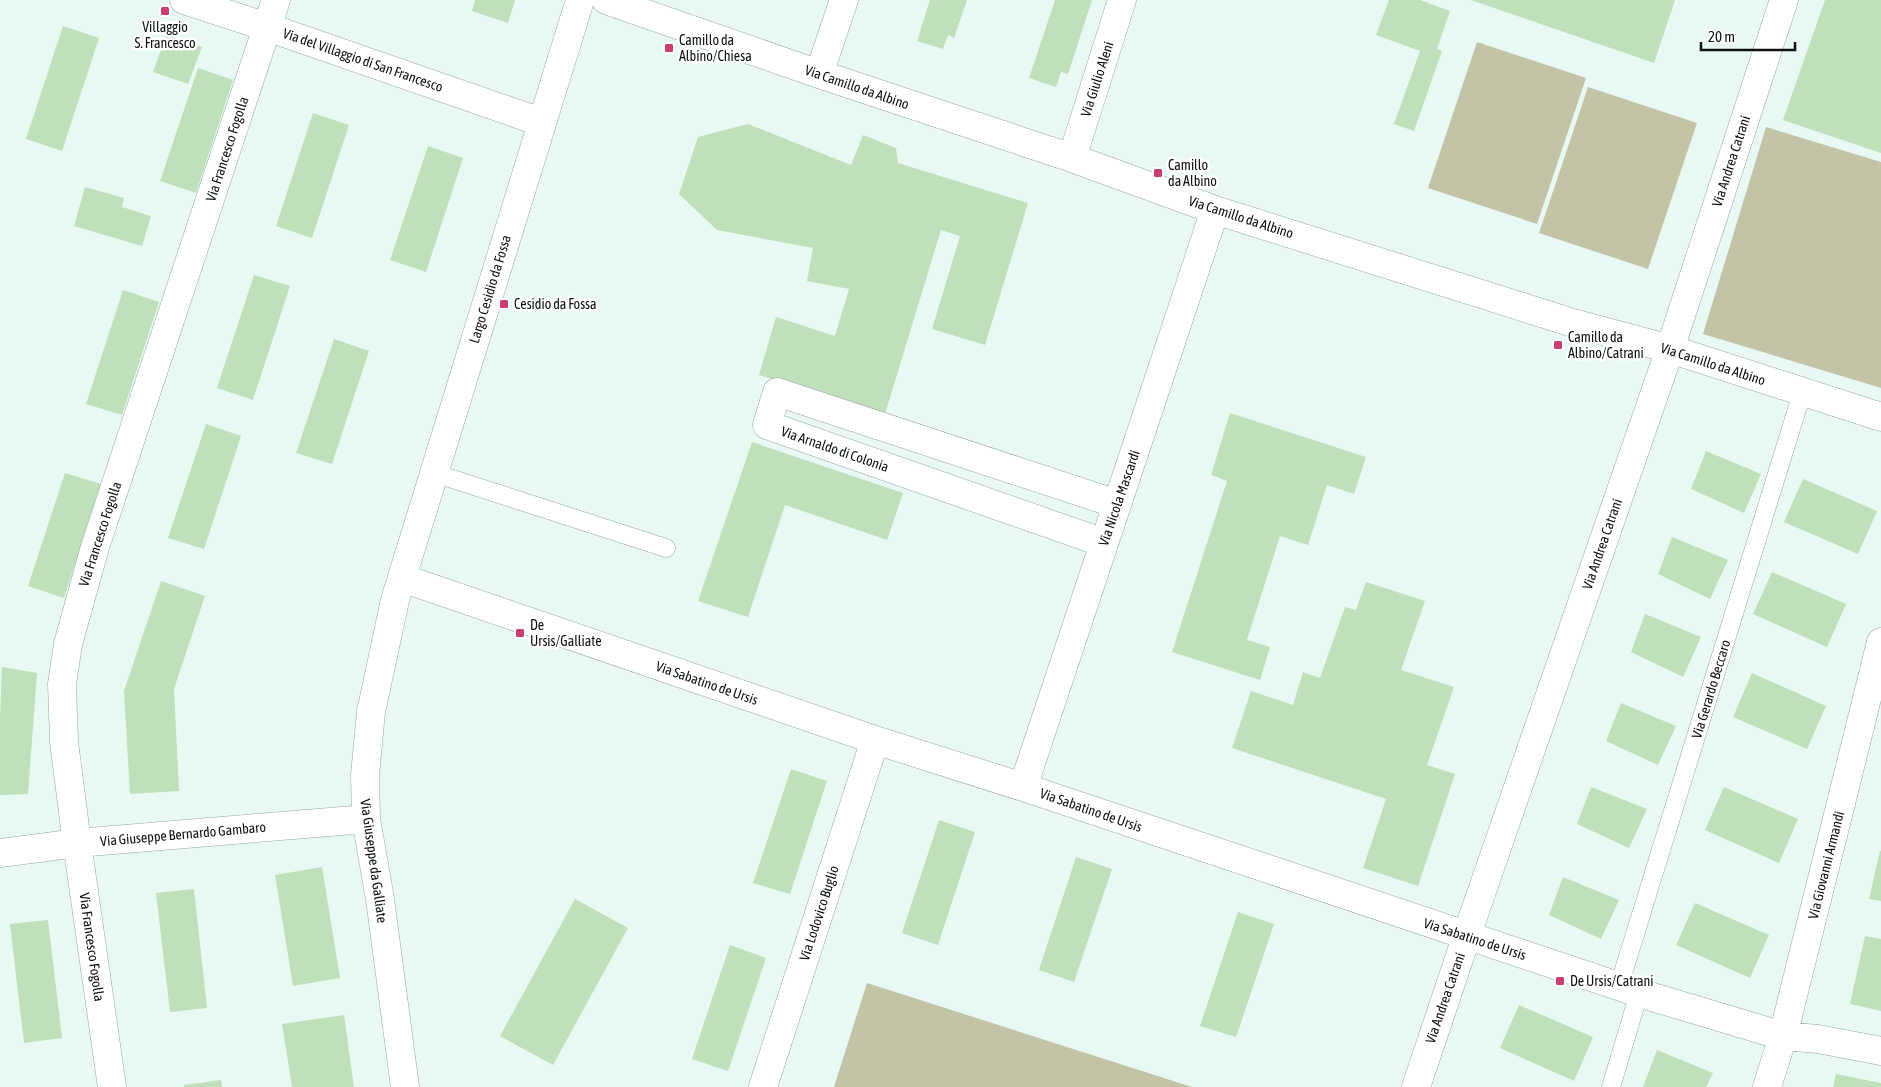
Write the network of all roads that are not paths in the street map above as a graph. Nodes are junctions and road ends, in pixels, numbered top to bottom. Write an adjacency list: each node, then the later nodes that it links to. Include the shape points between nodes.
1 (184, 0): 8 (street, Via del Villaggio di San Francesco)
2 (276, 0): 8 (street, Via Francesco Fogolla)
3 (580, 0): 10 (street, Largo Cesidio da Fossa)
4 (606, 0): 9 (street, Via Camillo da Albino)
5 (844, 0): 9 (street)
6 (1122, 0): 11 (street, Via Giulio Aleni)
7 (1784, 0): 13 (street, Via Andrea Catrani)
8 (267, 27): 10 (street, Via del Villaggio di San Francesco); 25 (street, Via Francesco Fogolla, via 95,546 68,644 62,706)
9 (819, 74): 11 (street, Via Camillo da Albino)
10 (541, 122): 16 (street, Largo Cesidio da Fossa)
11 (1072, 158): 12 (street, Via Camillo da Albino)
12 (1215, 210): 13 (street, Via Camillo da Albino, via 1573,322); 17 (street, Via Nicola Mascardi)
13 (1670, 349): 14 (street, Via Camillo da Albino); 27 (street, Via Andrea Catrani)
14 (1802, 393): 15 (street, Via Camillo da Albino); 28 (lane, Via Gerardo Beccaro)
15 (1881, 417)
16 (434, 473): 19 (lane); 20 (street, Largo Cesidio da Fossa)
17 (1117, 504): 18 (street, Via Nicola Mascardi); 18 (street, Via Arnaldo di Colonia, via 777,392 767,425)
18 (1104, 543): 23 (street, Via Nicola Mascardi)
19 (666, 548)
20 (402, 578): 22 (street, Via Sabatino de Ursis); 24 (street, Via Giuseppe da Galliate, via 389,623 371,712 365,775)
21 (1881, 642): 29 (street, Via Giovanni Armandi)
22 (875, 740): 23 (street, Via Sabatino de Ursis); 33 (street, Via Lodovico Buglio)
23 (1023, 787): 27 (street, Via Sabatino de Ursis)
24 (366, 819): 25 (street, Via Giuseppe Bernardo Gambaro); 32 (street, Via Giuseppe da Galliate, via 380,899)
25 (77, 843): 26 (street, Via Giuseppe Bernardo Gambaro); 31 (street, Via Francesco Fogolla)
26 (0, 853)
27 (1466, 936): 28 (street, Via Sabatino de Ursis); 34 (street, Via Andrea Catrani)
28 (1629, 989): 29 (street, Via Sabatino de Ursis); 35 (lane, Via Gerardo Beccaro)
29 (1783, 1036): 30 (street, Via Sabatino de Ursis); 36 (street, Via Giovanni Armandi)
30 (1881, 1051)
31 (112, 1087)
32 (404, 1087)
33 (763, 1087)
34 (1416, 1087)
35 (1611, 1087)
36 (1767, 1087)

